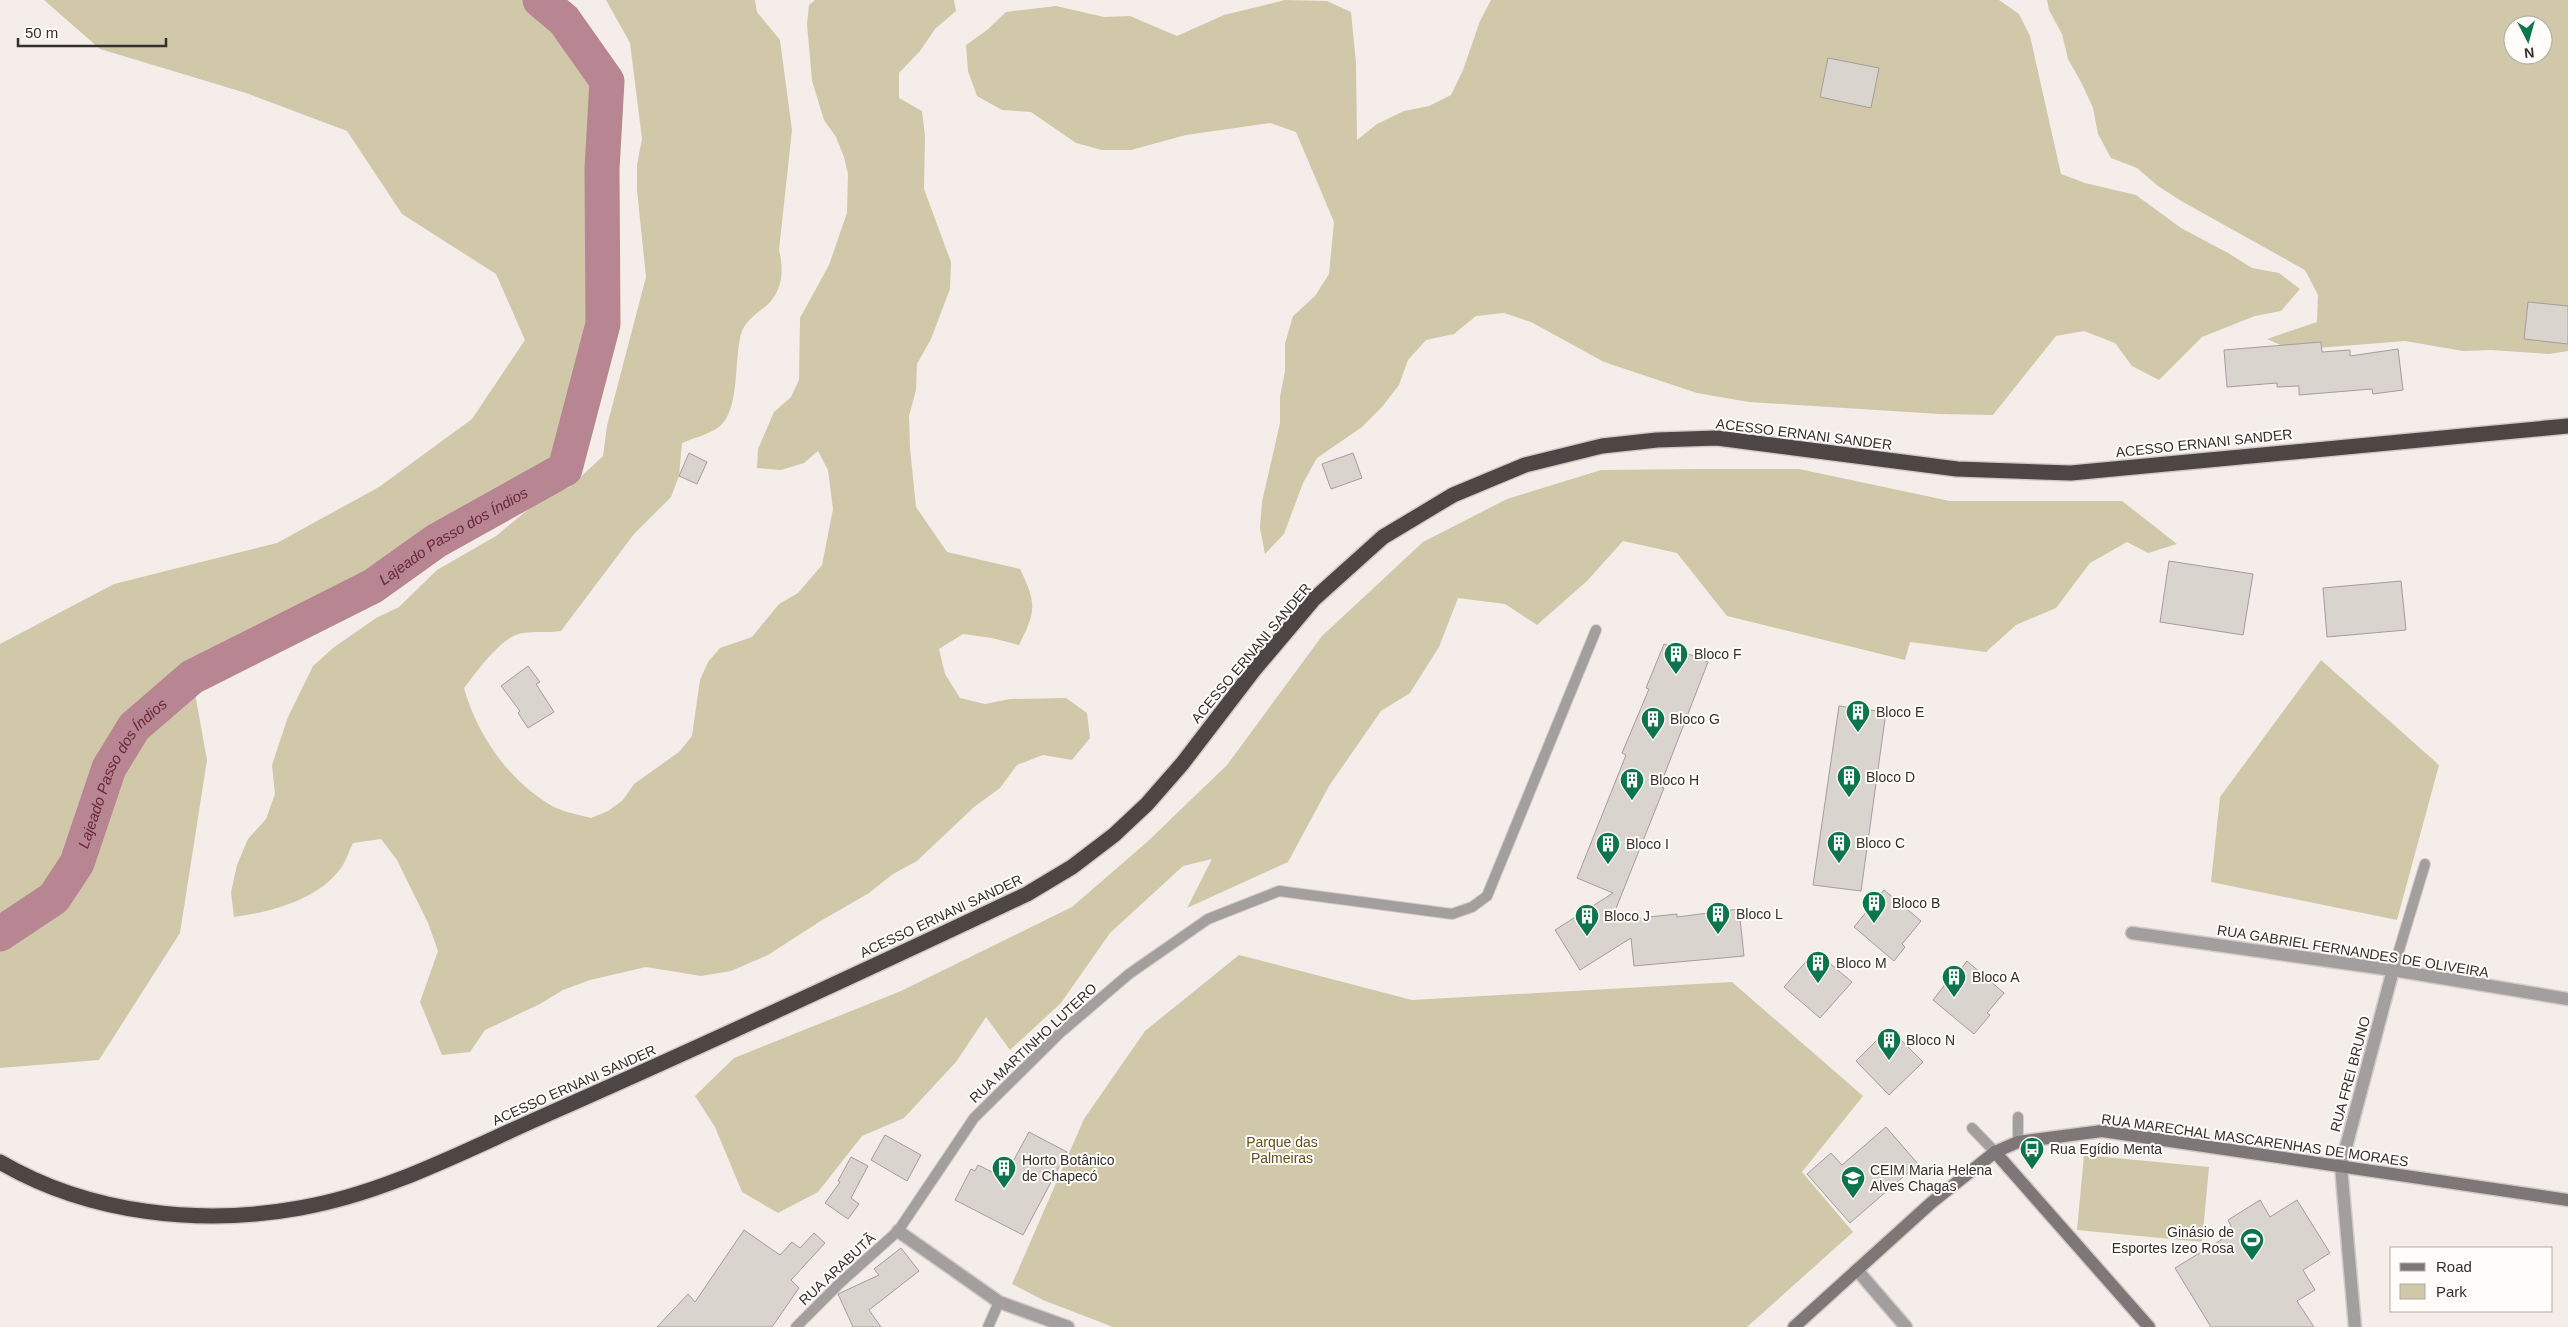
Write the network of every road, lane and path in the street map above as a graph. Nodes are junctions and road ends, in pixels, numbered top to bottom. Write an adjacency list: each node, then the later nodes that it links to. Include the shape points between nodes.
1 (2568, 426): 11 (highway, ACESSO ERNANI SANDER, via 2071,472 1958,469 1717,438 1602,446 1525,465 1453,495 1383,537 1314,599 1147,804 1114,835 1072,867 1027,894 707,1044 390,1183 334,1202 228,1216 157,1214 100,1202 46,1185)
2 (1596, 630): 14 (lane, RUA MARTINHO LUTERO, via 1487,896 1472,907 1452,914 1280,891 1208,918 1129,974 1060,1033 974,1118)
3 (2425, 864): 5 (lane, RUA FREI BRUNO)
4 (2132, 933): 5 (street, RUA GABRIEL FERNANDES DE OLIVEIRA)
5 (2393, 970): 6 (street, RUA GABRIEL FERNANDES DE OLIVEIRA); 12 (street, RUA FREI BRUNO)
6 (2568, 999)
7 (2018, 1117): 9 (lane)
8 (1972, 1128): 10 (lane)
9 (2018, 1142): 10 (street, RUA MARECHAL MASCARENHAS DE MORAES); 12 (street, RUA MARECHAL MASCARENHAS DE MORAES, via 2102,1132)
10 (1994, 1152): 15 (street, RUA MARECHAL MASCARENHAS DE MORAES); 22 (street)
11 (0, 1162)
12 (2341, 1166): 13 (street, RUA MARECHAL MASCARENHAS DE MORAES); 23 (street, RUA FREI BRUNO)
13 (2568, 1200)
14 (898, 1232): 16 (street); 17 (lane, RUA ARABUTÃ)
15 (1857, 1270): 20 (street, RUA MARECHAL MASCARENHAS DE MORAES); 21 (street)
16 (999, 1302): 18 (lane); 19 (street)
17 (796, 1327)
18 (988, 1327)
19 (1068, 1327)
20 (1794, 1327)
21 (1906, 1327)
22 (2149, 1327)
23 (2355, 1327)

